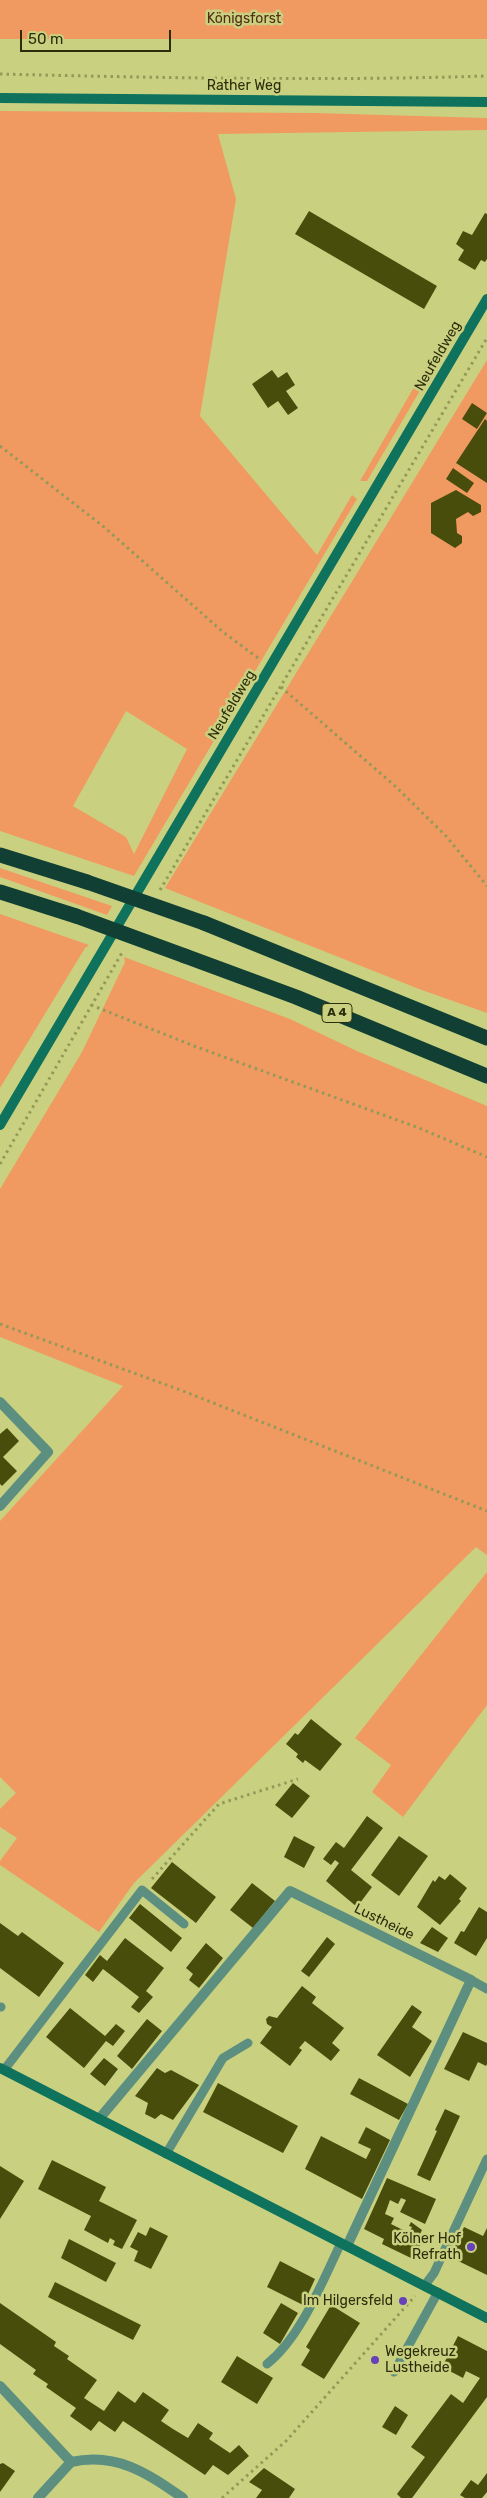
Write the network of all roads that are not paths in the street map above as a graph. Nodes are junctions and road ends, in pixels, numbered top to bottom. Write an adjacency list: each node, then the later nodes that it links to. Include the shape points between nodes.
1 (0, 98): 2 (main road, Rather Weg)
2 (487, 102)
3 (487, 299): 8 (main road, Neufeldweg)
4 (0, 855): 6 (highway, A 4, bridge, via 204,924)
5 (0, 892): 7 (highway, A 4, bridge, via 76,916 296,997)
6 (487, 1038)
7 (487, 1076)
8 (0, 1125)
9 (0, 1402): 10 (street, via 48,1452)
10 (0, 1506)
11 (184, 1924): 15 (lane, via 142,1890)
12 (471, 1980): 13 (lane); 16 (street, Lustheide, via 290,1891); 19 (street)
13 (487, 1989)
14 (248, 2043): 17 (lane, via 222,2058)
15 (2, 2069): 16 (main road)
16 (99, 2118): 17 (main road)
17 (166, 2154): 19 (main road)
18 (487, 2158): 20 (lane, via 434,2273)
19 (344, 2244): 20 (main road); 23 (lane, via 298,2326 280,2354)
20 (425, 2285): 21 (main road)
21 (438, 2292): 22 (main road); 24 (lane)
22 (487, 2318)
23 (267, 2364)
24 (394, 2372)
25 (0, 2386): 26 (street)
26 (71, 2462): 27 (street); 28 (street, via 88,2458 128,2465 147,2472)
27 (38, 2498)
28 (183, 2498)

